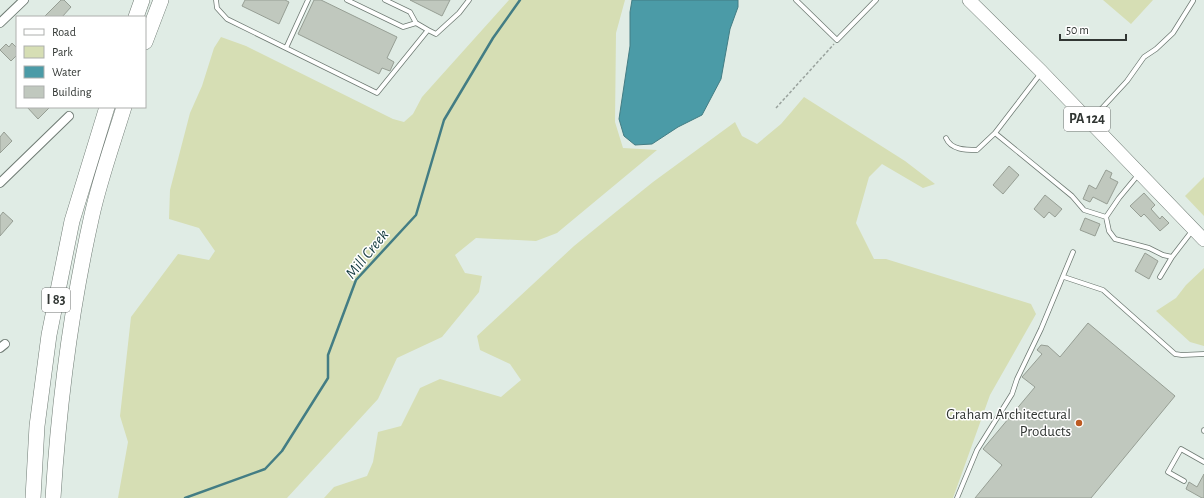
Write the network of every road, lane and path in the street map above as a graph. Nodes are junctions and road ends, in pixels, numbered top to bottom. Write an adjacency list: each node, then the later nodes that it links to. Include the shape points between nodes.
1 (24, 0): 14 (street)
2 (142, 0): 13 (highway)
3 (161, 0): 17 (highway)
4 (216, 0): 19 (lane, via 217,8 227,20)
5 (308, 0): 19 (lane)
6 (347, 0): 15 (lane, via 403,27)
7 (385, 0): 15 (lane, via 410,12)
8 (469, 0): 16 (lane, via 436,34)
9 (796, 0): 18 (lane)
10 (876, 0): 18 (lane)
11 (969, 0): 20 (main road, PA 124)
12 (1193, 1): 25 (lane, via 1173,33 1144,57)
13 (136, 16)
14 (0, 23)
15 (416, 23): 16 (lane)
16 (428, 30): 19 (lane, via 377,92)
17 (146, 39)
18 (837, 40): 23 (path)
19 (286, 48)
20 (1042, 72): 25 (main road, PA 124); 26 (lane)
21 (107, 108): 40 (highway, I 83, via 72,221 49,335 37,426)
22 (124, 108): 41 (highway, I 83, via 92,213 76,293 58,424)
23 (776, 108)
24 (69, 116): 29 (street)
25 (1090, 122): 28 (main road, PA 124)
26 (994, 133): 27 (lane, via 977,150 960,149 950,144); 30 (lane, via 1072,196 1084,210)
27 (946, 138)
28 (1140, 174): 30 (lane); 31 (main road, PA 124)
29 (0, 183)
30 (1106, 217): 34 (lane, via 1109,231 1115,239)
31 (1194, 229): 32 (main road, PA 124); 34 (lane)
32 (1204, 240)
33 (1073, 252): 35 (lane)
34 (1172, 257): 36 (lane)
35 (1064, 277): 37 (lane, via 1103,290 1175,354); 42 (lane, via 1016,379 1012,394 977,450)
36 (1160, 277)
37 (1204, 354)
38 (1204, 462): 39 (lane, via 1181,449 1168,472)
39 (1184, 481)
40 (33, 498)
41 (53, 498)
42 (957, 498)

